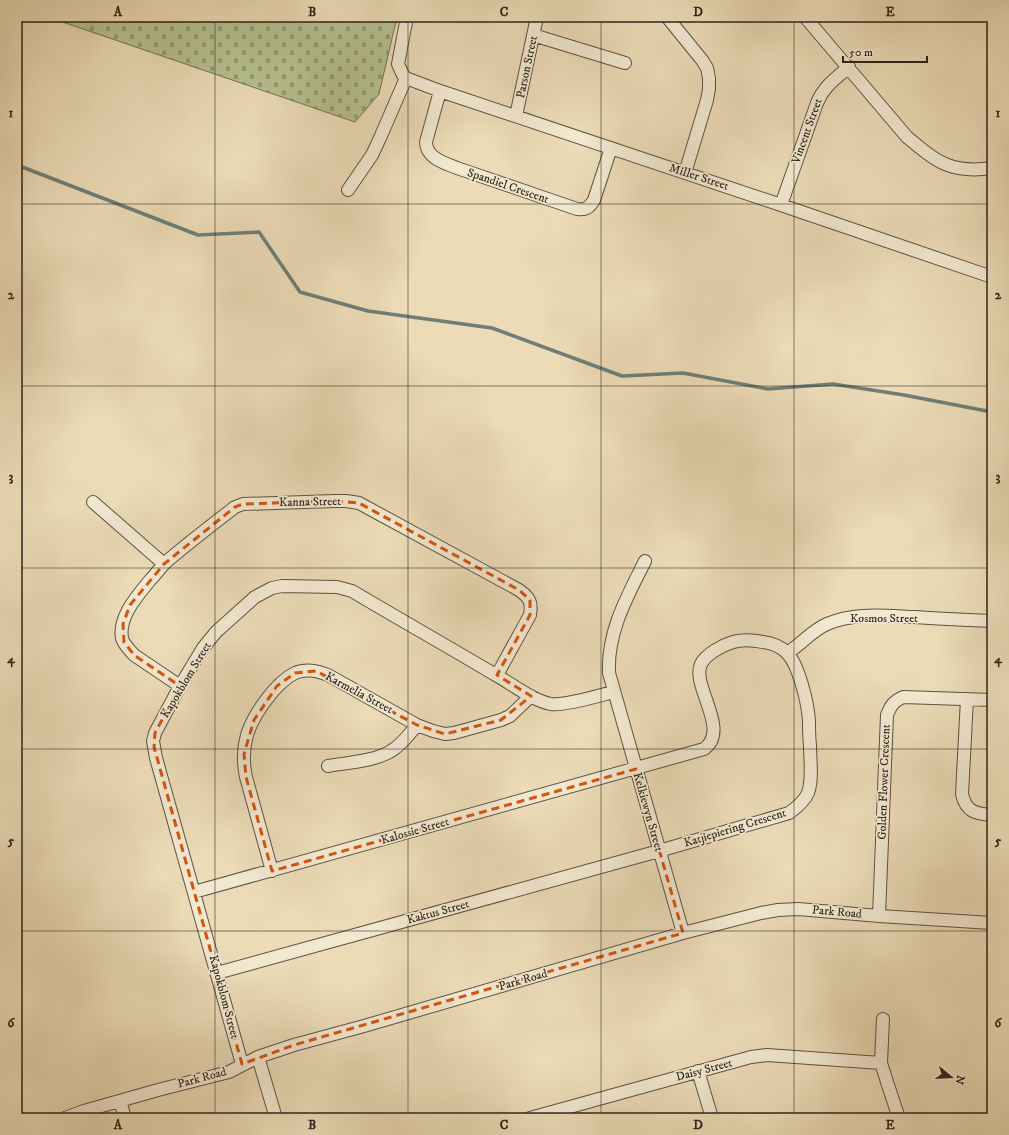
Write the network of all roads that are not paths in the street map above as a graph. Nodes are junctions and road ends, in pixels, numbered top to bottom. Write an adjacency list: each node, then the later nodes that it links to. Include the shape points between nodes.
1 (407, 17): 8 (street, via 398,64)
2 (537, 17): 5 (street, Parson Street)
3 (667, 17): 13 (street, via 702,60 709,78 708,100)
4 (805, 17): 7 (street)
5 (533, 35): 6 (street); 10 (street, Parson Street)
6 (625, 63)
7 (849, 68): 12 (street, via 907,137 925,152 955,168); 15 (street, Vincent Street, via 828,85 816,103)
8 (406, 78): 9 (street, Miller Street); 14 (street, via 372,155)
9 (440, 91): 10 (street, Miller Street); 11 (street, Spandiel Crescent, via 426,142 433,156 457,168 577,209 587,209 594,200)
10 (516, 116): 11 (street, Miller Street)
11 (611, 148): 13 (street, Miller Street)
12 (992, 168)
13 (685, 173): 15 (street, Miller Street)
14 (348, 190)
15 (781, 204): 16 (street, Miller Street)
16 (992, 277)
17 (92, 502): 19 (street)
18 (645, 561): 24 (street, Kelkiewyn Street, via 621,610 610,647 608,660)
19 (164, 564): 22 (street, Kanna Street, via 235,507 243,504 335,501 359,503 526,595 530,600 530,615); 23 (street, Kanna Street, via 130,604 123,624 122,638 134,655)
20 (992, 621): 21 (street, Kosmos Street, via 845,617 819,628)
21 (788, 653): 30 (street, via 771,643 751,640 733,642 717,649 704,659 700,672 713,722 713,738 710,745); 32 (street, Katjiepiering Crescent, via 796,667 804,692 809,719 810,777 804,799 789,813)
22 (497, 675): 23 (street, Kapokblom Street, via 352,591 337,587 282,586 255,597 216,632); 25 (street, Kapokblom Street)
23 (180, 686): 34 (street, Kapokblom Street, via 153,741)
24 (613, 692): 25 (street, Kapokblom Street, via 564,704 551,704); 30 (street, Kelkiewyn Street)
25 (531, 696): 28 (street, Karmelia Street, via 506,718 454,733 444,734)
26 (967, 699): 27 (street, Golden Flower Crescent); 31 (street, via 962,794 968,809 979,814); 35 (street, Golden Flower Crescent, via 903,697 891,706 887,716)
27 (992, 700)
28 (417, 725): 29 (street, via 391,752 376,758); 33 (street, Karmelia Street, via 328,675 316,671 295,673 278,686 254,720 244,754 246,777)
29 (328, 766)
30 (636, 769): 32 (street, Kelkiewyn Street); 33 (street, Kalossie Street)
31 (992, 815)
32 (659, 851): 38 (street, Kelkiewyn Street); 39 (street, Kaktus Street)
33 (272, 871): 34 (street, Kalossie Street)
34 (194, 892): 39 (street, Kapokblom Street)
35 (879, 916): 36 (street, Park Road); 38 (street, Park Road, via 788,909 761,913)
36 (992, 923): 37 (street)
37 (992, 927)
38 (683, 933): 41 (street, Park Road)
39 (217, 973): 43 (street, Kapokblom Street)
40 (883, 1019): 42 (street)
41 (258, 1057): 43 (street, Park Road); 49 (street)
42 (882, 1063): 44 (street, Daisy Street, via 767,1055); 52 (street)
43 (242, 1064): 45 (street, Park Road, via 229,1072)
44 (698, 1071): 50 (street, Daisy Street); 51 (street)
45 (120, 1101): 46 (street, Park Road); 48 (street)
46 (98, 1113): 47 (street, Park Road)
47 (65, 1118)
48 (125, 1118)
49 (276, 1118)
50 (530, 1118)
51 (712, 1118)
52 (898, 1118)

